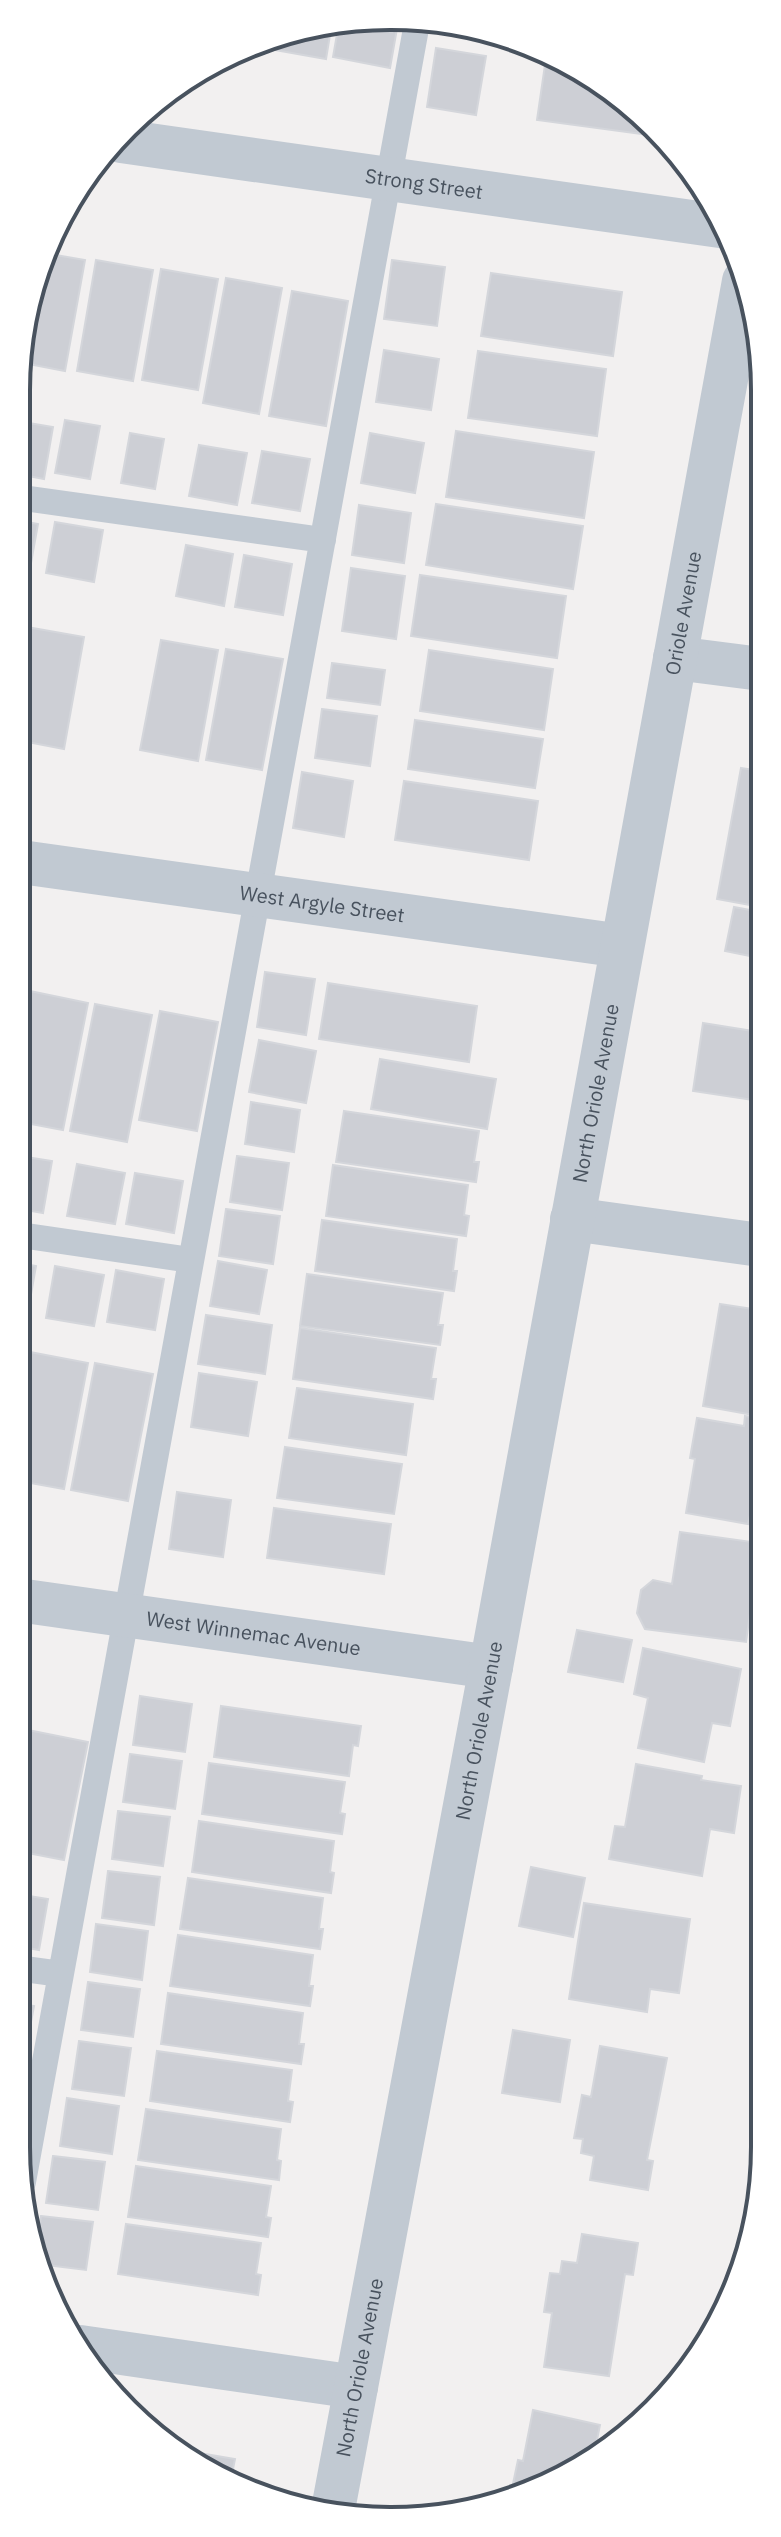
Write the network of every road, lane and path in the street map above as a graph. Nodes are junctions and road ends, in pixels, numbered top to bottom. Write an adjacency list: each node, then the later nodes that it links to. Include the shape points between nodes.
1 (416, 31): 3 (lane)
2 (130, 142): 3 (street, Strong Street)
3 (389, 179): 4 (street, Strong Street); 7 (lane)
4 (711, 225)
5 (740, 302): 8 (street, Oriole Avenue)
6 (30, 499): 7 (lane)
7 (323, 540): 11 (lane)
8 (675, 658): 9 (street); 12 (street, Oriole Avenue)
9 (751, 668)
10 (30, 863): 11 (street, West Argyle Street)
11 (258, 895): 12 (street, West Argyle Street); 16 (lane)
12 (622, 946): 13 (street, North Oriole Avenue)
13 (572, 1219): 15 (street); 19 (street, North Oriole Avenue)
14 (30, 1236): 16 (lane)
15 (751, 1244)
16 (191, 1260): 18 (lane)
17 (30, 1602): 18 (street, West Winnemac Avenue)
18 (126, 1615): 19 (street, West Winnemac Avenue); 21 (lane)
19 (491, 1667): 24 (street, North Oriole Avenue)
20 (30, 1970): 21 (lane)
21 (61, 1974): 22 (lane)
22 (30, 2144)
23 (92, 2349): 24 (street)
24 (356, 2387): 25 (street, North Oriole Avenue)
25 (334, 2502)

